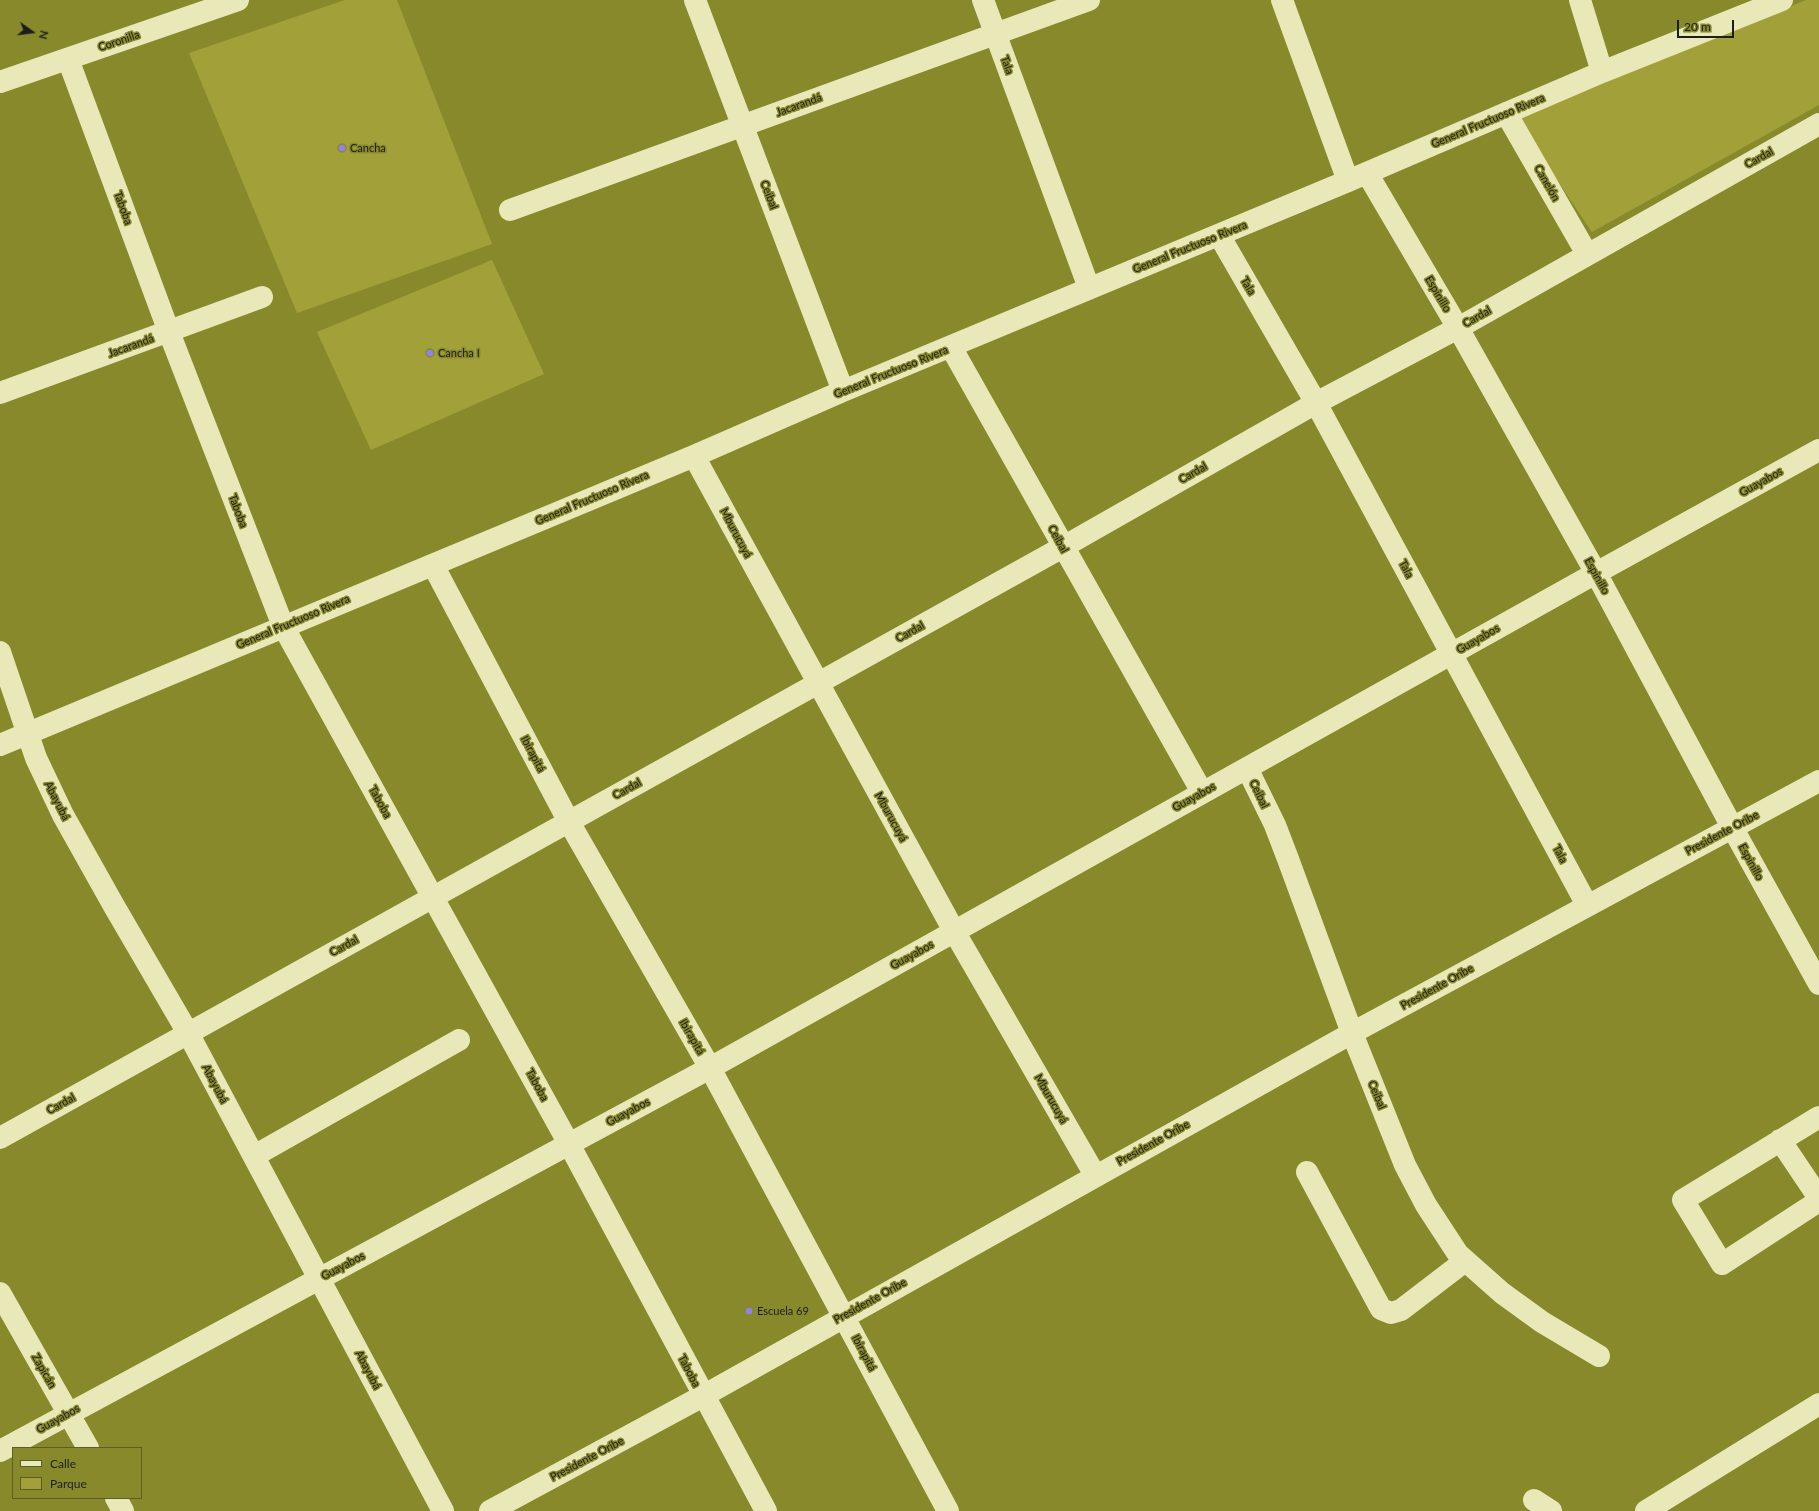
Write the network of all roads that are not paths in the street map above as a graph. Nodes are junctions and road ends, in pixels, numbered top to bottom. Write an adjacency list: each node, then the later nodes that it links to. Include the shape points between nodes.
1 (238, 0): 9 (street, Coronilla)
2 (695, 0): 14 (street, Ceibal)
3 (983, 0): 8 (street, Tala)
4 (1089, 0): 8 (street, Jacarandá)
5 (1282, 0): 15 (street, Espinillo)
6 (1580, 0): 10 (street)
7 (1782, 0): 10 (street, General Fructuoso Rivera)
8 (995, 34): 14 (street, Jacarandá); 19 (street, Tala)
9 (68, 58): 11 (street, Coronilla); 22 (street, Taboba)
10 (1602, 72): 12 (street, General Fructuoso Rivera)
11 (0, 82)
12 (1506, 113): 15 (street, General Fructuoso Rivera); 18 (street, Canelón)
13 (1819, 124): 18 (street, Cardal)
14 (743, 125): 16 (street, Jacarandá); 24 (street, Ceibal)
15 (1357, 177): 17 (street, General Fructuoso Rivera); 21 (street, Espinillo)
16 (510, 210)
17 (1219, 235): 19 (street, General Fructuoso Rivera); 26 (street, Tala)
18 (1587, 254): 21 (street, Cardal)
19 (1089, 288): 23 (street, General Fructuoso Rivera)
20 (262, 297): 22 (street, Jacarandá)
21 (1458, 328): 26 (street, Cardal); 31 (street, Espinillo)
22 (169, 332): 25 (street, Jacarandá); 32 (street, Taboba)
23 (951, 347): 24 (street, General Fructuoso Rivera); 29 (street, Ceibal)
24 (842, 391): 28 (street, General Fructuoso Rivera)
25 (0, 393)
26 (1316, 403): 29 (street, Cardal); 34 (street, Tala)
27 (1819, 450): 31 (street, Guayabos)
28 (694, 456): 30 (street, General Fructuoso Rivera); 35 (street, Mburucuyá)
29 (1063, 548): 35 (street, Cardal); 40 (street, Ceibal)
30 (432, 565): 32 (street, General Fructuoso Rivera); 41 (street, Ibirapitá)
31 (1596, 573): 34 (street, Guayabos); 42 (street, Espinillo)
32 (283, 626): 36 (street, General Fructuoso Rivera); 43 (street, Taboba)
33 (0, 652): 36 (street, Abayubá)
34 (1452, 654): 38 (street, Guayabos); 44 (street, Tala)
35 (817, 684): 41 (street, Cardal); 45 (street, Mburucuyá)
36 (28, 734): 37 (street, General Fructuoso Rivera); 47 (street, Abayubá, via 36,758 67,821)
37 (0, 745)
38 (1247, 768): 40 (street, Guayabos); 48 (street, Ceibal, via 1275,825)
39 (1819, 781): 42 (street, Presidente Oribe)
40 (1202, 792): 45 (street, Guayabos)
41 (569, 822): 43 (street, Cardal); 50 (street, Ibirapitá)
42 (1732, 828): 44 (street, Presidente Oribe); 46 (street, Espinillo)
43 (432, 897): 47 (street, Cardal); 54 (street, Taboba)
44 (1587, 905): 48 (street, Presidente Oribe)
45 (954, 931): 50 (street, Guayabos); 57 (street, Mburucuyá)
46 (1819, 984)
47 (188, 1033): 52 (street, Cardal); 55 (street, Abayubá)
48 (1352, 1033): 57 (street, Presidente Oribe); 60 (street, Ceibal, via 1405,1165 1426,1205)
49 (459, 1040): 55 (street)
50 (710, 1068): 54 (street, Guayabos); 63 (street, Ibirapitá)
51 (1819, 1116): 53 (street)
52 (0, 1138)
53 (1780, 1140): 58 (street); 59 (street, via 1683,1200 1722,1264)
54 (569, 1144): 61 (street, Guayabos); 65 (street, Taboba)
55 (254, 1156): 61 (street, Abayubá)
56 (1307, 1172): 60 (street, via 1381,1309 1391,1313 1401,1310)
57 (1095, 1175): 63 (street, Presidente Oribe)
58 (1819, 1198)
59 (1819, 1201)
60 (1465, 1261): 64 (street, Ceibal, via 1536,1318)
61 (319, 1280): 67 (street, Guayabos); 72 (street, Abayubá)
62 (0, 1293): 67 (street, Zapicán)
63 (844, 1315): 65 (street, Presidente Oribe); 75 (street, Ibirapitá)
64 (1598, 1356)
65 (703, 1396): 73 (street, Presidente Oribe); 74 (street, Taboba)
66 (1819, 1404): 76 (street)
67 (69, 1413): 68 (street, Zapicán); 69 (street, Guayabos)
68 (87, 1447)
69 (0, 1451)
70 (117, 1499): 71 (street)
71 (123, 1511)
72 (443, 1511)
73 (490, 1511)
74 (766, 1511)
75 (948, 1511)
76 (1646, 1511)

